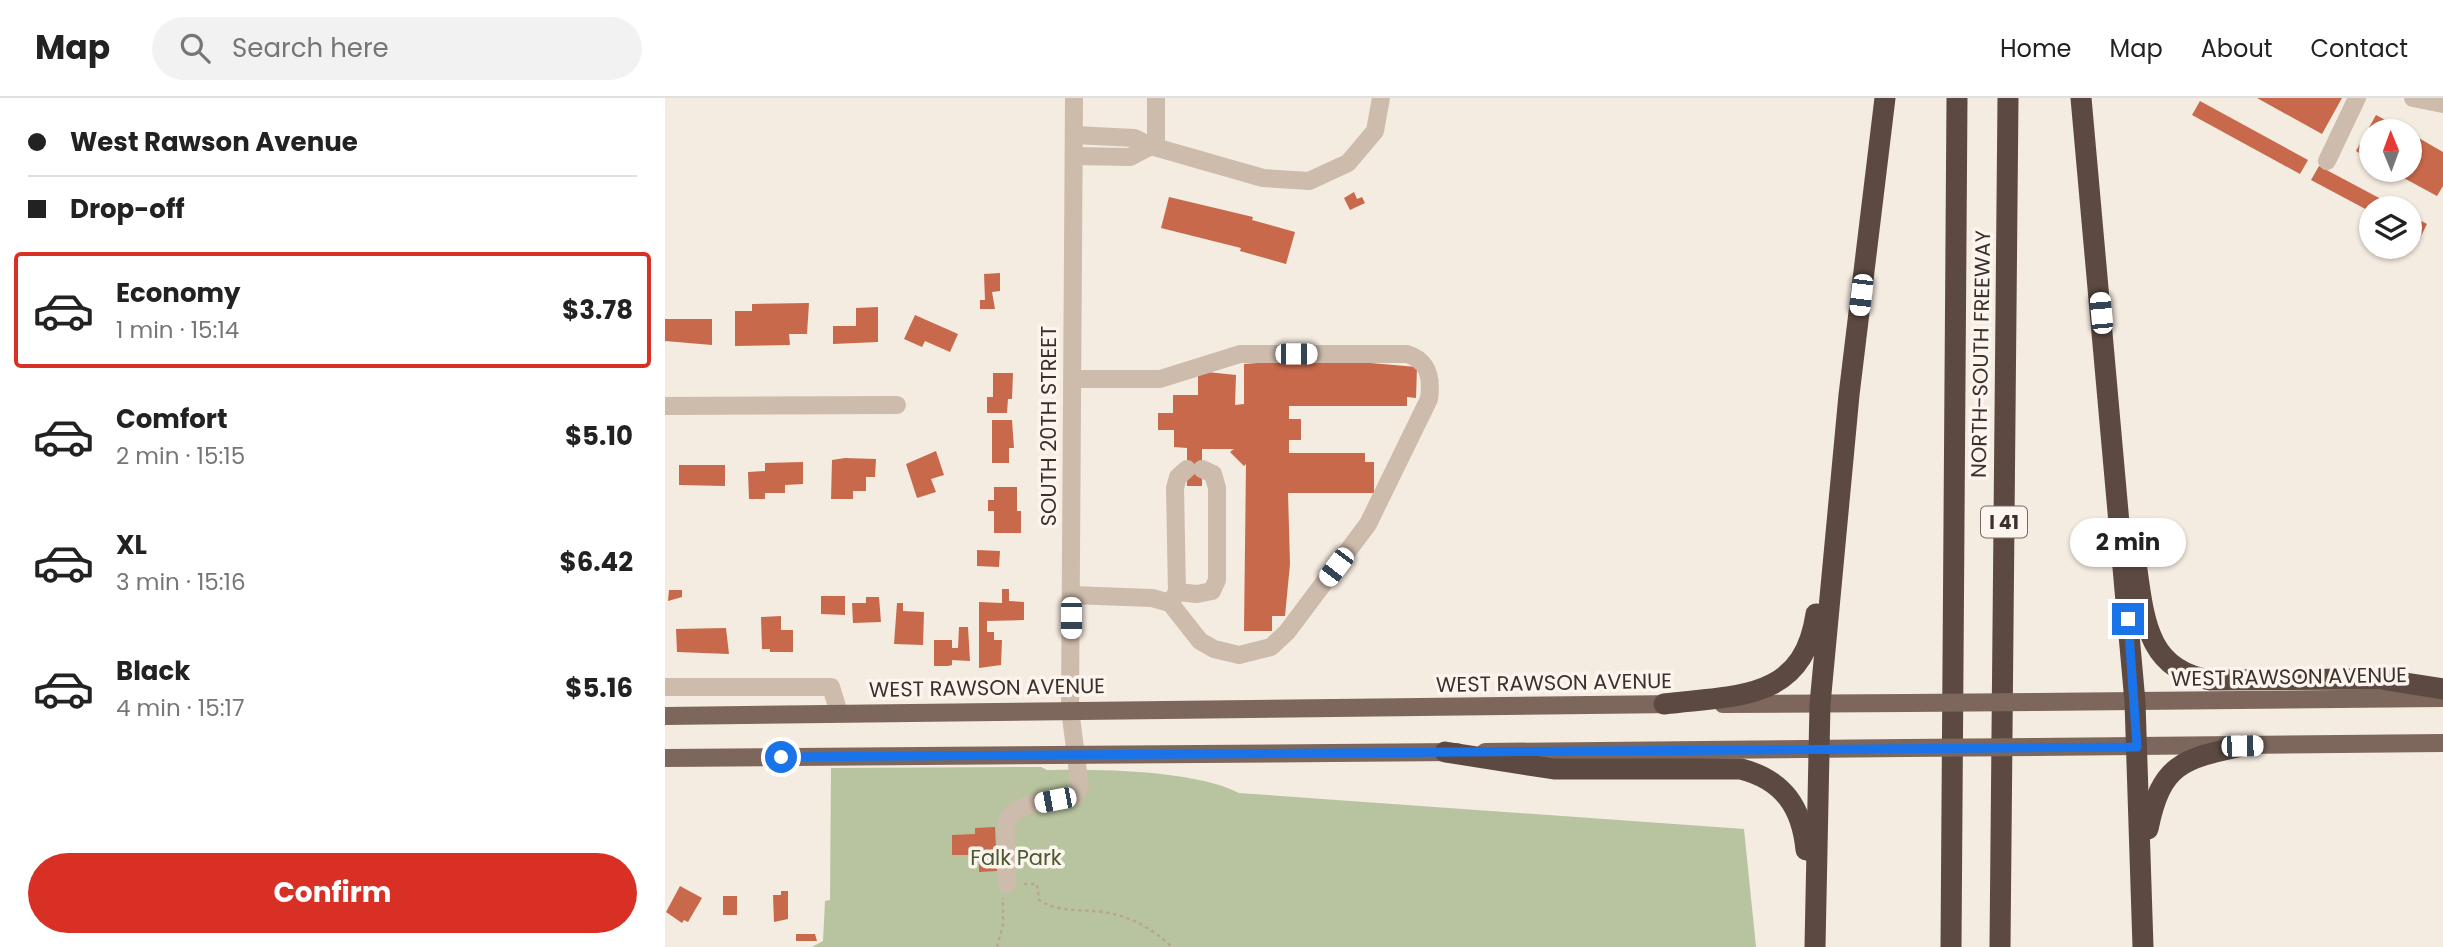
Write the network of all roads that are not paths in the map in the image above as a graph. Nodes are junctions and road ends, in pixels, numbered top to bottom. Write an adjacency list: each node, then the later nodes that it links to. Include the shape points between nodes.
1 (1074, 98): 11 (street, SOUTH 20TH STREET)
2 (1156, 98): 12 (street)
3 (1381, 98): 12 (street, via 1375,131 1348,163 1309,181 1263,178)
4 (1885, 98): 19 (highway)
5 (1957, 98): 41 (highway, NORTH-SOUTH FREEWAY / I 41)
6 (2008, 98): 42 (highway, NORTH-SOUTH FREEWAY / I 41)
7 (2081, 98): 18 (highway)
8 (2357, 98): 14 (street)
9 (2413, 98): 10 (street)
10 (2443, 104)
11 (1074, 135): 12 (street, via 1134,138); 13 (street, SOUTH 20TH STREET)
12 (1154, 146): 13 (street, via 1130,157)
13 (1073, 156): 15 (street, SOUTH 20TH STREET)
14 (2327, 161)
15 (1073, 379): 20 (street, SOUTH 20TH STREET); 21 (street, via 1160,379 1240,354 1407,354 1418,357 1427,368 1429,399 1368,523 1271,648 1239,655 1214,649 1200,640)
16 (898, 405): 17 (street)
17 (665, 406)
18 (2114, 454): 23 (highway, via 2129,508 2146,625 2159,653 2182,672 2211,680 2379,679); 25 (highway)
19 (1835, 530): 26 (highway, via 1821,575 1809,644 1791,673 1779,682 1740,694); 27 (highway)
20 (1071, 595): 21 (street); 28 (street, SOUTH 20TH STREET)
21 (1173, 597): 21 (street, via 1175,488 1178,477 1194,469 1213,474 1217,488 1217,580 1212,590)
22 (665, 687): 29 (street, via 831,687)
23 (2443, 689)
24 (2443, 698): 25 (main road, WEST RAWSON AVENUE)
25 (2135, 702): 27 (main road, WEST RAWSON AVENUE, bridge); 33 (highway)
26 (1664, 704): 27 (main road, WEST RAWSON AVENUE); 28 (main road, WEST RAWSON AVENUE)
27 (1820, 704): 34 (highway)
28 (1070, 709): 29 (main road, WEST RAWSON AVENUE); 36 (street, SOUTH 20TH STREET)
29 (839, 713): 30 (main road, WEST RAWSON AVENUE)
30 (665, 716)
31 (2443, 743): 32 (main road)
32 (2242, 746): 33 (main road); 38 (highway, via 2197,756 2169,773 2156,796)
33 (2137, 747): 34 (main road, bridge); 38 (highway)
34 (1818, 748): 35 (main road); 40 (highway)
35 (1445, 752): 36 (main road); 40 (highway, via 1555,769 1741,769 1764,776 1793,801 1804,827)
36 (1077, 754): 37 (main road); 39 (street, SOUTH 20TH STREET, via 1080,788 1075,796 1022,808 1006,821)
37 (665, 758)
38 (2142, 859): 43 (highway)
39 (1007, 884)
40 (1814, 947)
41 (1951, 947)
42 (2000, 947)
43 (2143, 947)

